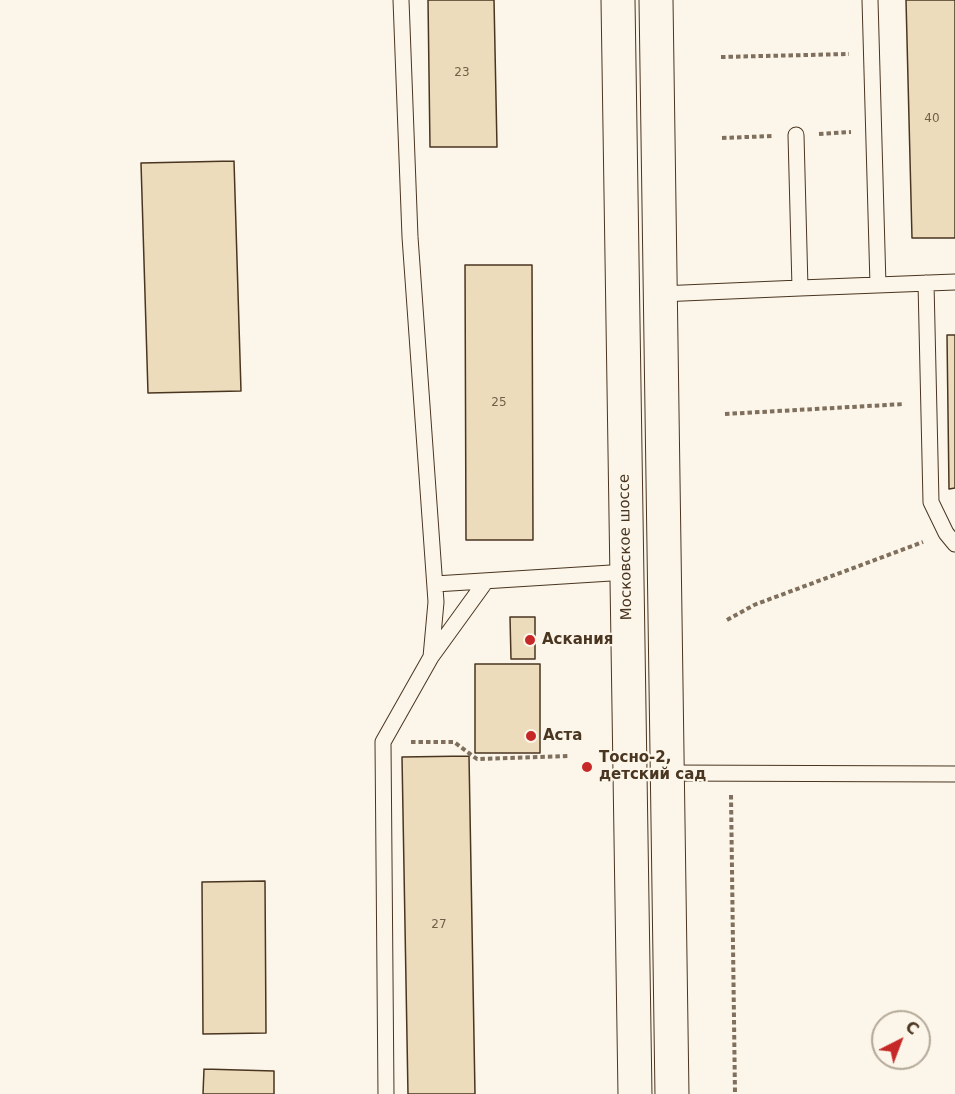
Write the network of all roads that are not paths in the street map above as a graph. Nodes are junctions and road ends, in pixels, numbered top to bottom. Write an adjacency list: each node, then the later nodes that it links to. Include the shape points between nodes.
1 (401, 0): 14 (lane, via 410,237)
2 (618, 0): 12 (main road, Московское шоссе)
3 (656, 0): 10 (main road)
4 (870, 0): 8 (lane)
5 (795, 135): 9 (lane)
6 (955, 282): 7 (lane)
7 (926, 283): 8 (lane); 11 (lane, via 931,502)
8 (878, 285): 9 (lane)
9 (800, 288): 10 (lane)
10 (660, 294): 16 (main road)
11 (951, 538)
12 (627, 572): 13 (lane); 19 (main road, Московское шоссе)
13 (486, 580): 14 (lane); 15 (lane)
14 (435, 584): 15 (lane)
15 (431, 657): 18 (lane, via 383,742)
16 (666, 773): 17 (lane); 20 (main road)
17 (955, 774)
18 (386, 1094)
19 (635, 1094)
20 (672, 1094)

